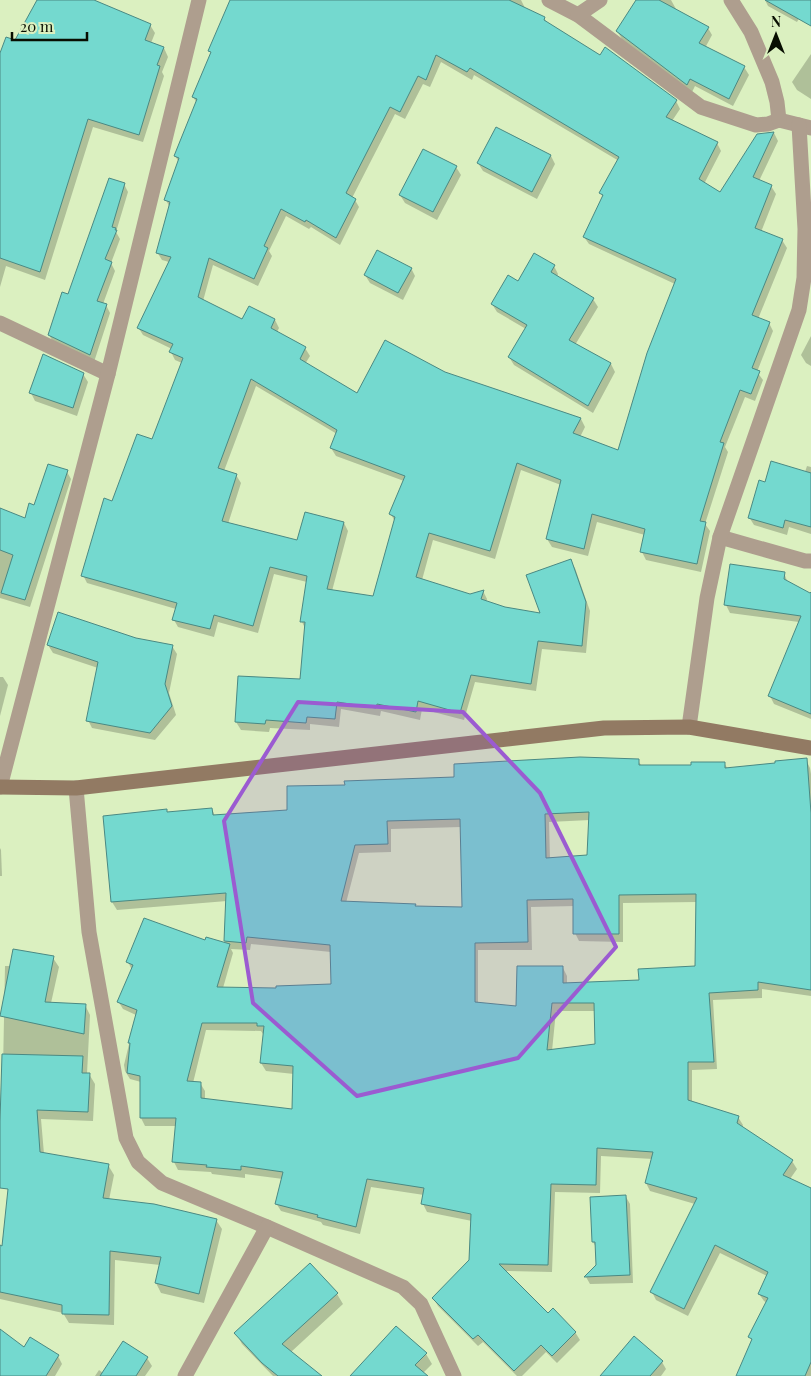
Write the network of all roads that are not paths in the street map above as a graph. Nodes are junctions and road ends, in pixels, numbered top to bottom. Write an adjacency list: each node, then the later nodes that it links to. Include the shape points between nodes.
1 (199, 0): 9 (street)
2 (549, 0): 5 (street)
3 (600, 0): 5 (street)
4 (731, 0): 6 (street, via 751,32 772,82)
5 (578, 15): 6 (street, via 701,107 756,125)
6 (779, 120): 7 (street)
7 (805, 126): 10 (street, via 804,278 799,310)
8 (0, 323): 9 (street)
9 (108, 374): 14 (street)
10 (720, 537): 11 (street); 12 (street, via 707,598)
11 (811, 561)
12 (689, 727): 13 (street); 15 (street, via 604,728)
13 (811, 748)
14 (0, 787): 15 (street)
15 (76, 788): 16 (street, via 89,932 126,1138 138,1162 162,1183)
16 (267, 1227): 17 (street); 18 (street, via 403,1287 421,1304)
17 (185, 1376)
18 (454, 1376)

